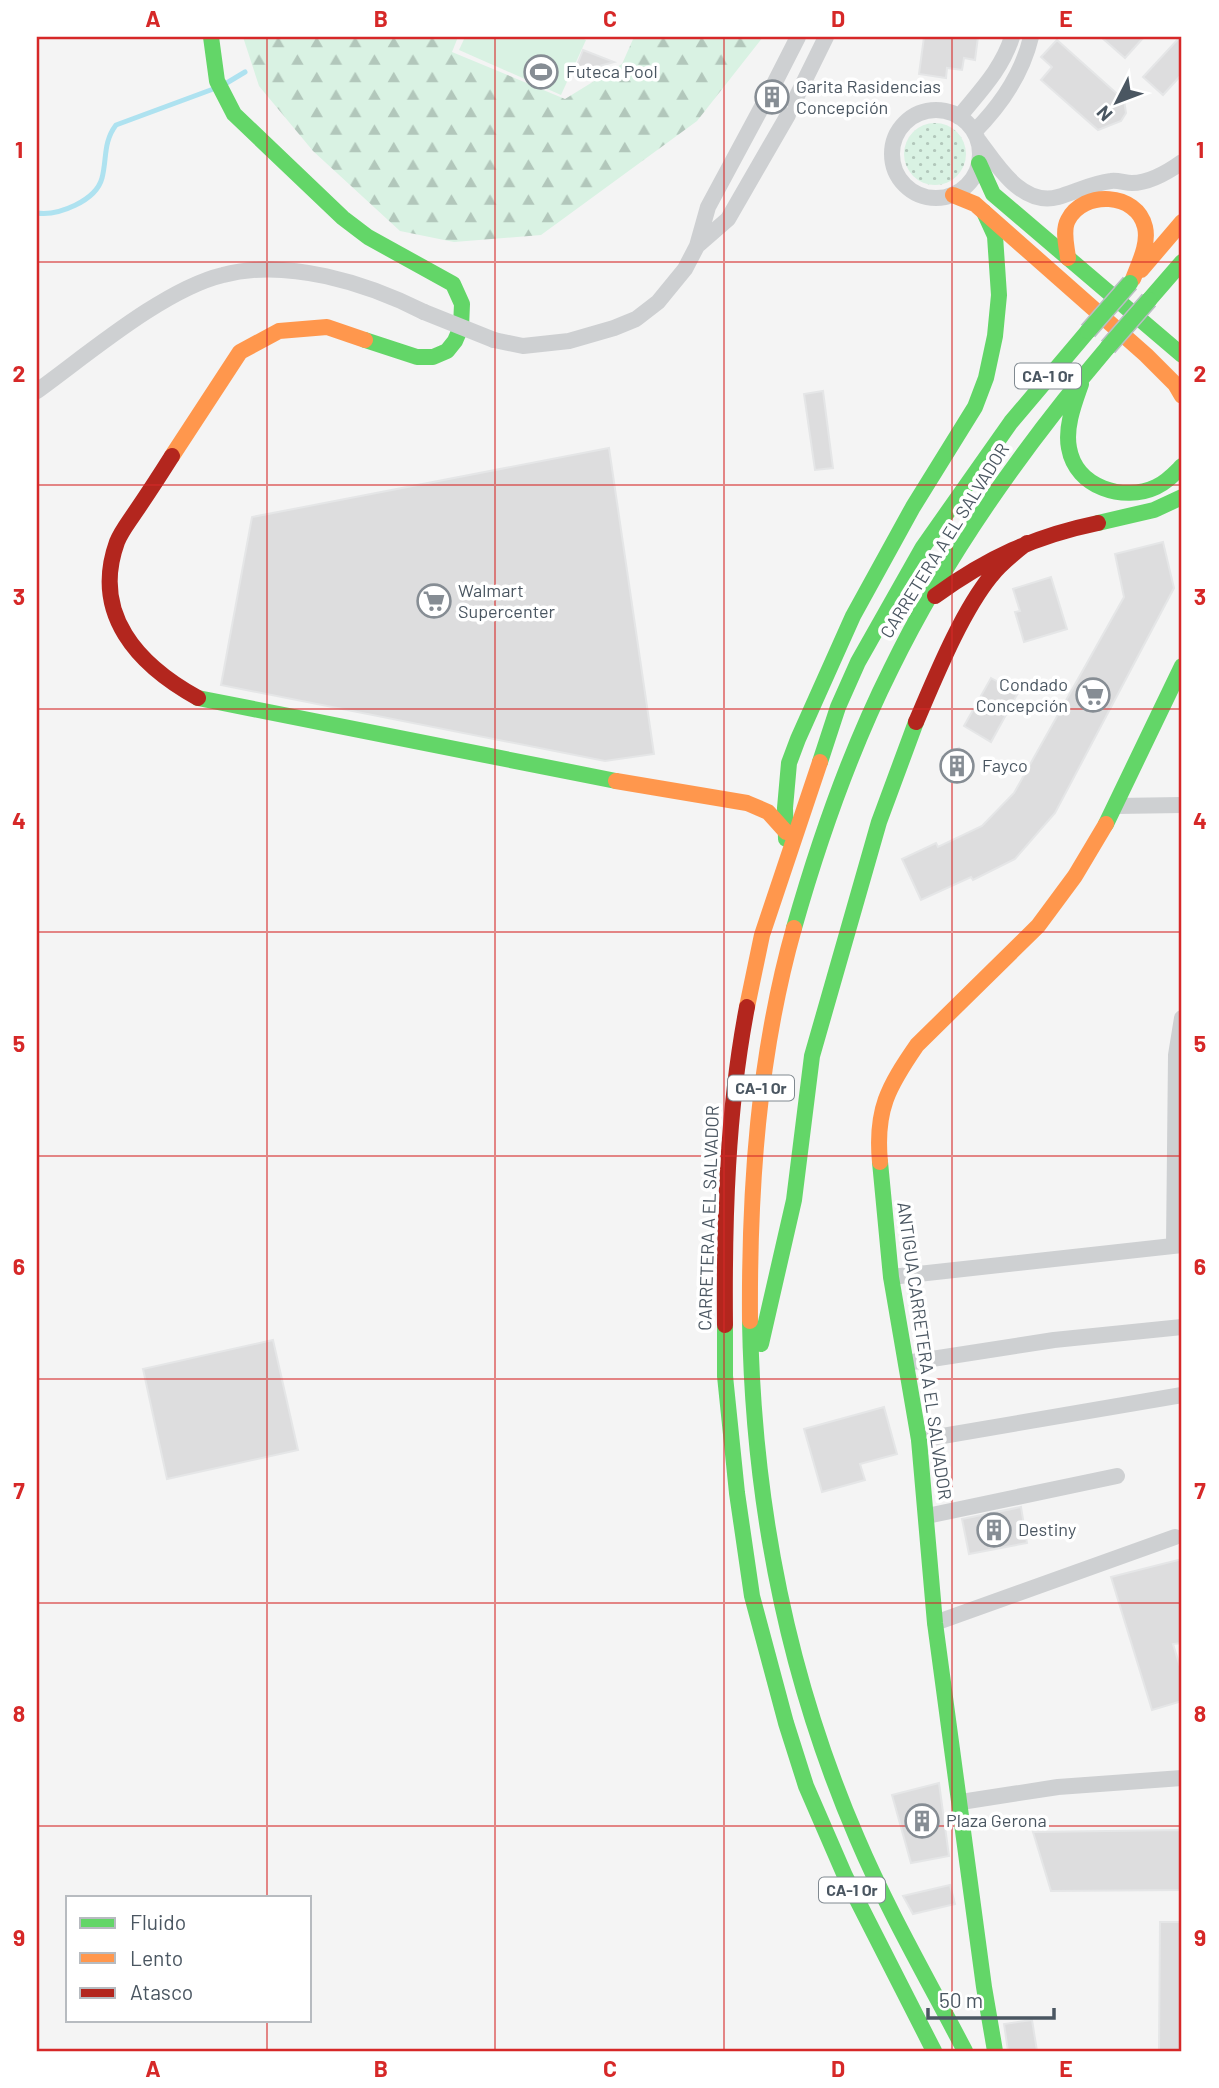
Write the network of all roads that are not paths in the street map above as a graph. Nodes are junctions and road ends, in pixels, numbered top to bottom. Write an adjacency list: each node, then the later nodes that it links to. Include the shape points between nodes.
1 (211, 37): 32 (main road, via 217,81 234,114 343,218 453,284 462,304 461,327 447,351 433,357 398,352 327,327 279,331 240,352 118,539 110,592 117,620 134,650 176,687 199,699)
2 (798, 37): 6 (street)
3 (826, 37): 7 (street)
4 (1012, 37): 8 (street, via 997,70)
5 (1031, 37): 9 (street, via 1015,80)
6 (788, 57): 7 (street); 15 (street, via 708,207)
7 (810, 69): 15 (street, via 729,219)
8 (959, 117): 9 (street); 12 (street, via 933,110 908,119 892,152 905,186 928,197)
9 (976, 136): 10 (street, via 1022,190 1043,199 1112,181 1146,181); 11 (street)
10 (1182, 162)
11 (979, 163): 12 (street, via 970,182); 16 (main road, via 993,194)
12 (953, 195): 13 (main road)
13 (984, 212): 22 (main road, via 1146,355); 24 (main road, via 995,236 998,264 995,336 975,407)
14 (1182, 222): 18 (main road, CARRETERA A EL SALVADOR / CA-1 Or)
15 (697, 246): 21 (street, bridge, via 658,302 636,318 569,341 523,346 494,340 387,293 309,272 222,275 149,311)
16 (1068, 258): 18 (main road, via 1068,220 1087,202 1114,198 1138,212 1145,224 1143,253); 19 (main road)
17 (1182, 262): 20 (main road, CARRETERA A EL SALVADOR / CA-1 Or, bridge)
18 (1131, 281): 23 (main road, CARRETERA A EL SALVADOR / CA-1 Or, bridge)
19 (1182, 355)
20 (1084, 374): 25 (main road, via 1068,440 1071,457 1083,475 1098,487 1119,494 1141,494 1164,484); 28 (main road, CARRETERA A EL SALVADOR / CA-1 Or, via 1012,467)
21 (37, 391)
22 (1182, 396)
23 (1011, 422): 24 (main road); 36 (main road, CARRETERA A EL SALVADOR / CA-1 Or, via 923,547 858,662 838,707)
24 (943, 457): 31 (main road, via 853,616 793,752)
25 (1182, 466)
26 (1182, 497): 27 (main road, via 1165,507)
27 (1027, 543): 28 (main road, via 981,565); 42 (main road, via 989,578 964,620 902,756 879,821 811,1056 794,1200)
28 (927, 601): 42 (main road, CARRETERA A EL SALVADOR / CA-1 Or, via 843,777 781,979 758,1116 750,1267)
29 (1182, 666): 30 (main road, ANTIGUA CARRETERA A EL SALVADOR)
30 (1178, 684): 34 (main road, ANTIGUA CARRETERA A EL SALVADOR)
31 (788, 780): 32 (main road); 35 (main road)
32 (747, 803): 35 (main road, via 768,812)
33 (1182, 805): 34 (street)
34 (1116, 806): 39 (main road, ANTIGUA CARRETERA A EL SALVADOR, via 1075,876 1038,926 917,1045 886,1096 878,1140)
35 (786, 832): 36 (main road)
36 (786, 863): 51 (main road, CARRETERA A EL SALVADOR / CA-1 Or, via 762,935 733,1104 723,1312 737,1493 752,1596 806,1786 845,1875)
37 (1182, 1018): 38 (street, via 1176,1055)
38 (1178, 1245): 39 (street)
39 (891, 1277): 41 (main road, ANTIGUA CARRETERA A EL SALVADOR)
40 (1182, 1327): 41 (street, via 1054,1340)
41 (906, 1363): 44 (main road, ANTIGUA CARRETERA A EL SALVADOR)
42 (751, 1384): 52 (main road, CARRETERA A EL SALVADOR / CA-1 Or, via 778,1593 804,1694 829,1770 869,1865)
43 (1182, 1395): 44 (street)
44 (919, 1440): 46 (main road, ANTIGUA CARRETERA A EL SALVADOR)
45 (1117, 1476): 46 (street)
46 (927, 1516): 48 (main road, ANTIGUA CARRETERA A EL SALVADOR)
47 (1175, 1537): 48 (street)
48 (935, 1623): 50 (main road, ANTIGUA CARRETERA A EL SALVADOR)
49 (1182, 1778): 50 (street, via 1117,1781)
50 (961, 1802): 53 (main road, ANTIGUA CARRETERA A EL SALVADOR)
51 (934, 2051)
52 (965, 2051)
53 (995, 2051)

